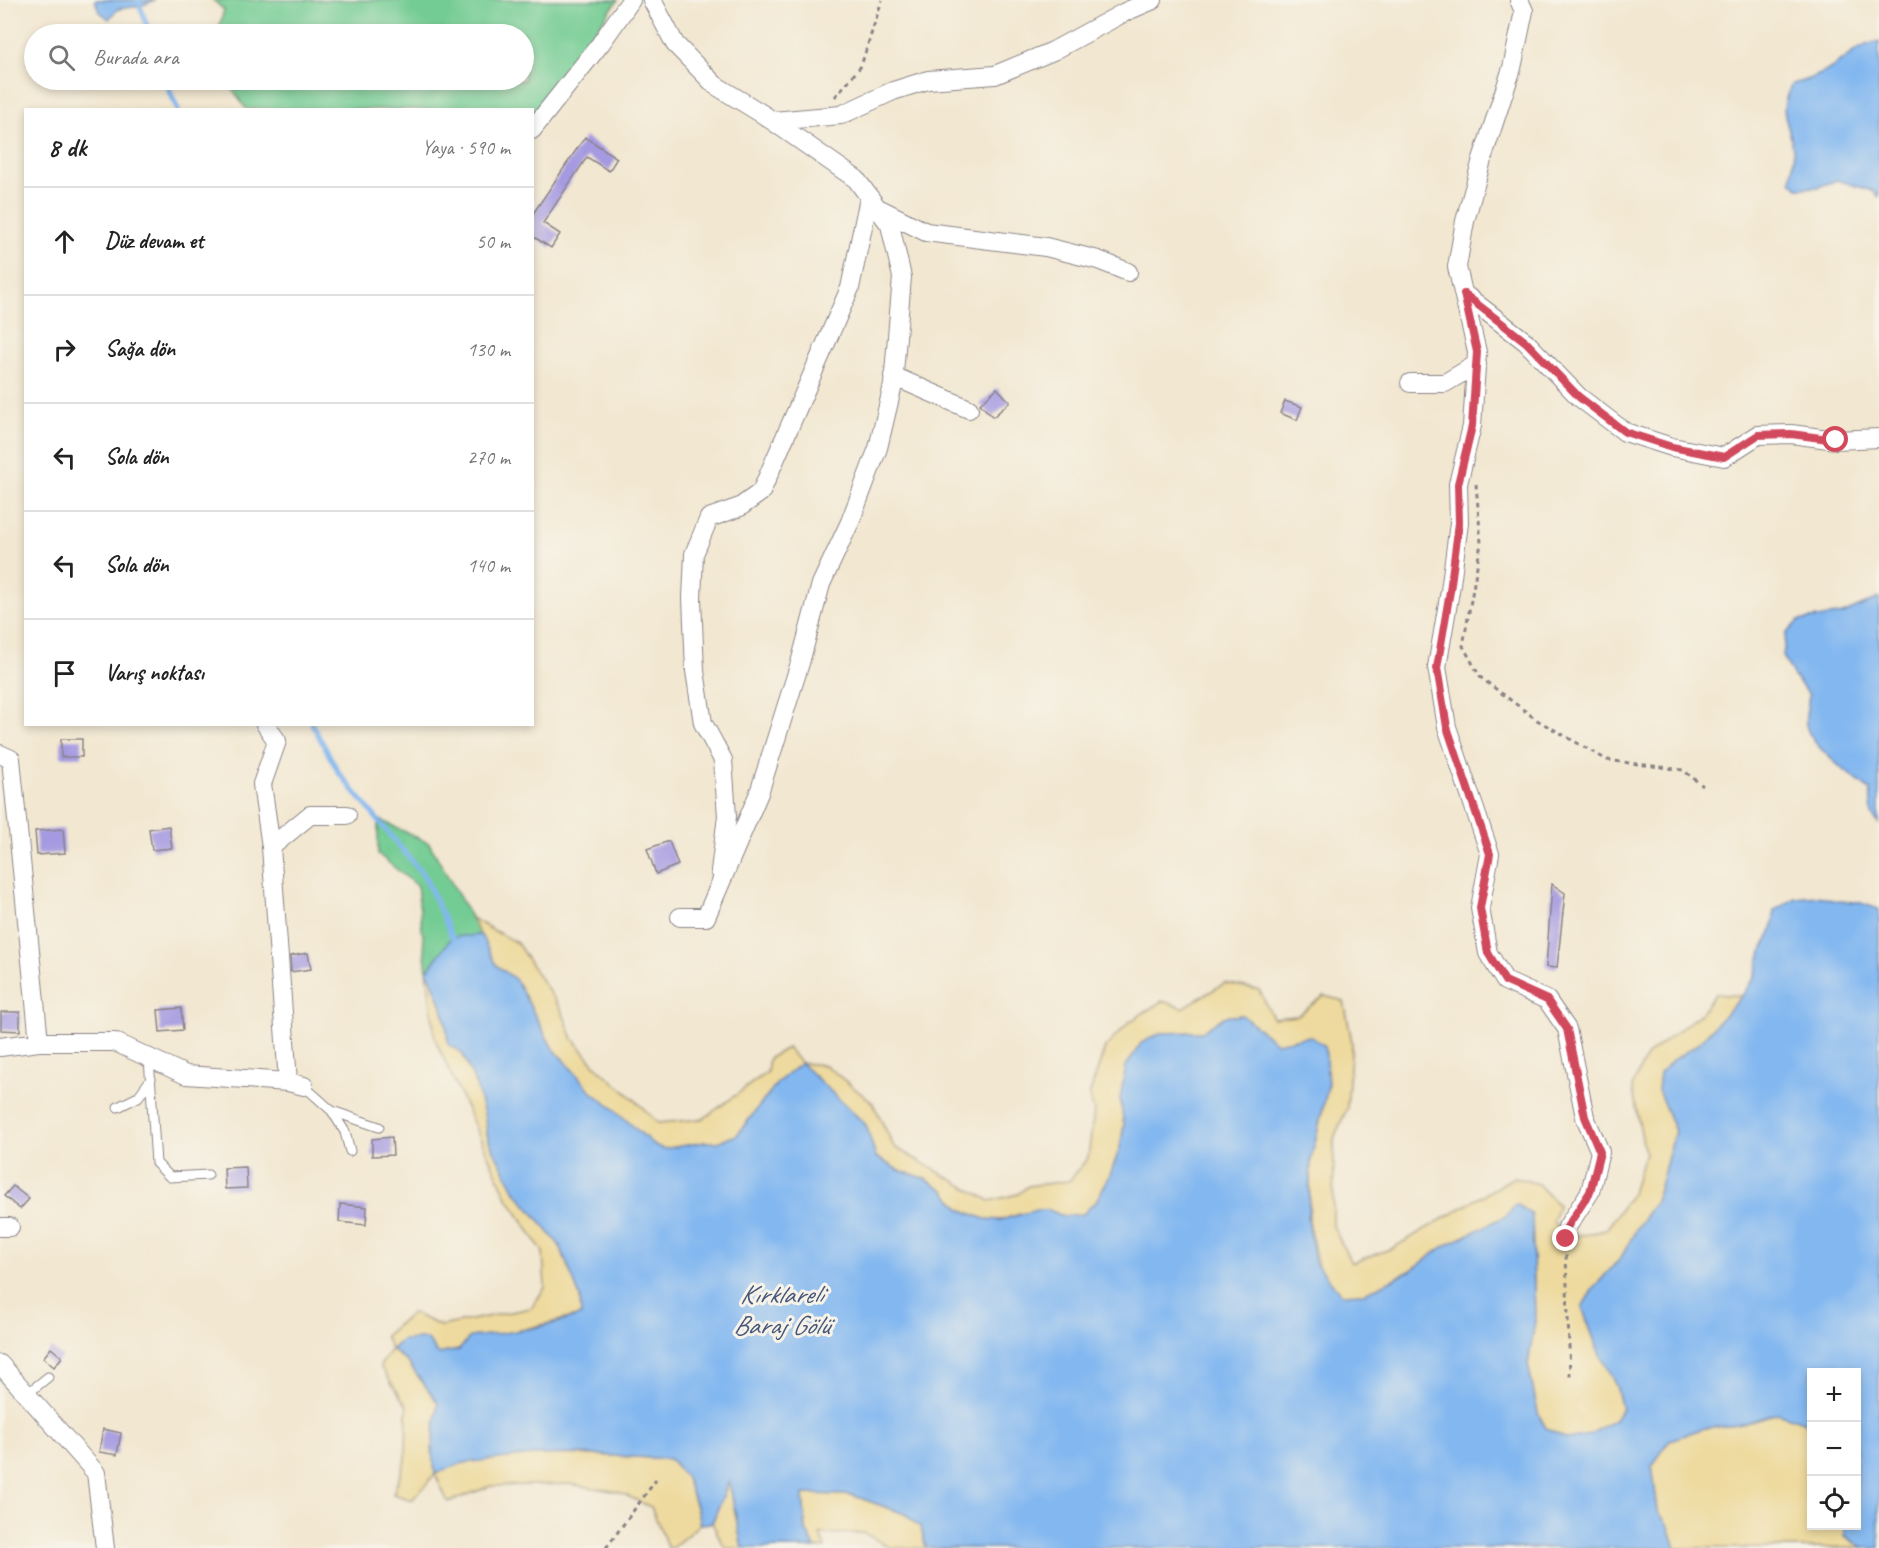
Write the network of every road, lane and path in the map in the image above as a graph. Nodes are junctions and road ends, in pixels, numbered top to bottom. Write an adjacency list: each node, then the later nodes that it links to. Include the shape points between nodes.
1 (631, 0): 8 (street)
2 (652, 0): 7 (street, via 675,44 715,85)
3 (882, 0): 6 (path, via 861,66)
4 (1153, 0): 6 (street, via 1053,51 995,75 928,80 841,115)
5 (1519, 0): 11 (street, via 1524,11 1512,68 1465,221 1457,267)
6 (819, 117): 7 (street)
7 (773, 121): 9 (street, via 856,179)
8 (534, 127)
9 (873, 202): 10 (street, via 926,232 1046,247); 13 (street, via 890,225 902,277); 23 (street, via 850,288 761,492 740,507 709,518 694,554 695,671 703,723 723,760 727,816)
10 (1128, 272)
11 (1464, 294): 12 (street, via 1477,352); 16 (street, via 1526,342 1579,397 1625,432 1672,447 1724,457 1758,435 1791,434 1836,440)
12 (1476, 364): 14 (street, via 1445,383); 17 (street, via 1472,426)
13 (893, 376): 15 (street); 23 (street, via 878,448 821,584 763,782)
14 (1410, 383)
15 (969, 409)
16 (1879, 438)
17 (1465, 454): 20 (path, via 1477,486 1482,543 1463,646 1480,676 1537,720 1607,760 1683,770); 35 (street, via 1458,484 1459,523 1437,668 1447,727 1490,854 1480,908 1488,953 1505,981 1547,1000 1567,1029 1585,1117 1600,1152 1590,1192 1567,1227)
18 (266, 726): 22 (street, via 277,741 262,784)
19 (0, 754): 25 (street, via 11,759)
20 (1703, 786)
21 (347, 814): 22 (street, via 310,814)
22 (271, 847): 29 (street)
23 (718, 890): 24 (street, via 706,917)
24 (680, 917)
25 (39, 1042): 26 (street); 27 (street, via 115,1042)
26 (0, 1047)
27 (149, 1058): 28 (lane); 29 (street, via 186,1075)
28 (151, 1078): 30 (lane, via 138,1097); 34 (lane, via 156,1163 170,1177)
29 (296, 1084): 31 (lane)
30 (118, 1107)
31 (332, 1111): 32 (lane); 33 (lane, via 345,1132)
32 (379, 1127)
33 (350, 1151)
34 (208, 1175)
35 (1566, 1239): 38 (path)
36 (0, 1364): 39 (street)
37 (48, 1377): 39 (lane)
38 (1570, 1377)
39 (27, 1394): 41 (street, via 96,1473)
40 (656, 1480): 42 (path)
41 (105, 1548)
42 (606, 1548)

